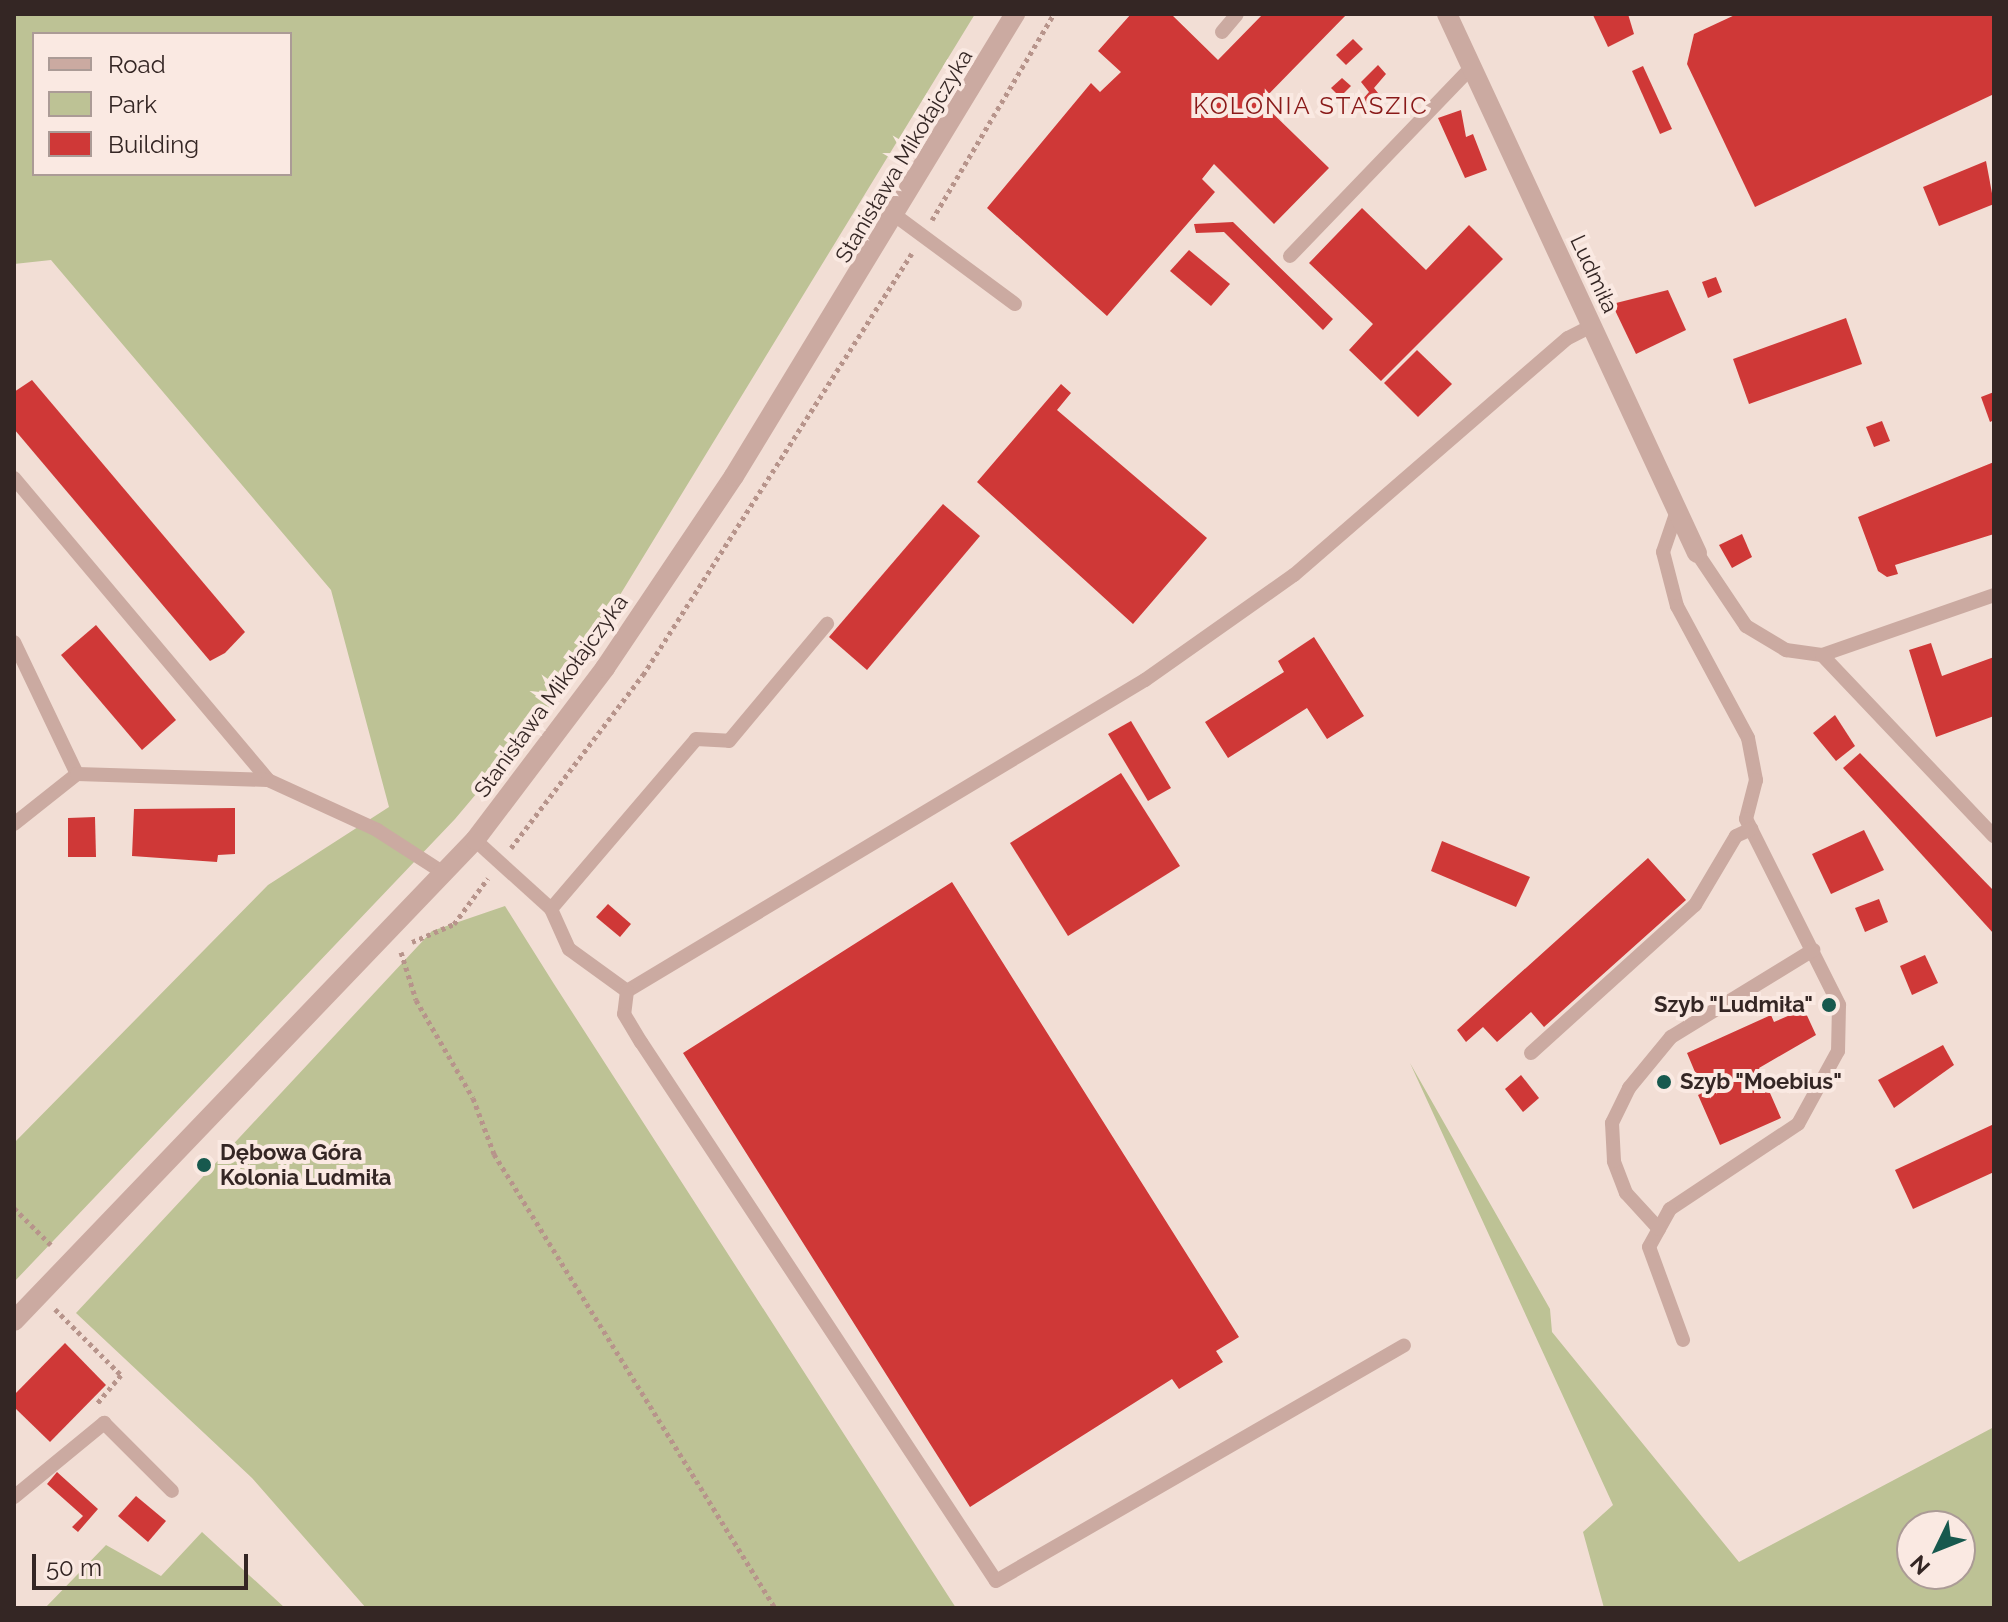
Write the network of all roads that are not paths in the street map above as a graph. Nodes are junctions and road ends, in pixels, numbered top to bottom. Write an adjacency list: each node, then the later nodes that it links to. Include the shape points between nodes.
1 (1015, 14): 6 (street, Stanisława Mikołajczyka)
2 (1237, 14): 4 (lane)
3 (1447, 14): 5 (street, Ludmiła)
4 (1222, 32)
5 (1472, 67): 7 (lane); 9 (street, Ludmiła)
6 (896, 216): 8 (lane); 22 (street, Stanisława Mikołajczyka, via 605,668)
7 (1290, 256)
8 (1015, 304)
9 (1592, 326): 11 (street, Ludmiła); 26 (lane, via 1568,338 1294,575 1145,680)
10 (14, 478): 18 (lane)
11 (1677, 511): 12 (street, Ludmiła); 20 (lane, via 1663,552 1677,606 1748,738 1756,780 1746,819)
12 (1697, 553): 16 (lane, via 1746,626 1786,650)
13 (1994, 595): 16 (lane)
14 (827, 624): 24 (lane, via 729,741 696,739)
15 (14, 642): 17 (lane)
16 (1822, 655): 21 (lane)
17 (77, 774): 18 (lane); 19 (lane)
18 (268, 780): 23 (lane, via 377,830)
19 (14, 824)
20 (1751, 829): 25 (lane); 27 (lane, via 1736,836 1695,905)
21 (1994, 836)
22 (475, 840): 23 (street, Stanisława Mikołajczyka); 24 (lane)
23 (445, 874): 29 (street, Stanisława Mikołajczyka)
24 (551, 909): 26 (lane, via 569,949)
25 (1813, 950): 28 (lane, via 1839,1005 1838,1051 1820,1087 1798,1124 1670,1209); 28 (lane, via 1671,1037 1629,1088 1612,1123 1614,1161 1626,1193)
26 (627, 991): 31 (lane, via 624,1014 641,1042 996,1581)
27 (1531, 1053)
28 (1659, 1229): 30 (lane, via 1649,1247)
29 (14, 1321)
30 (1683, 1340)
31 (1404, 1345)
32 (172, 1491): 33 (lane, via 104,1423)
33 (14, 1497)

